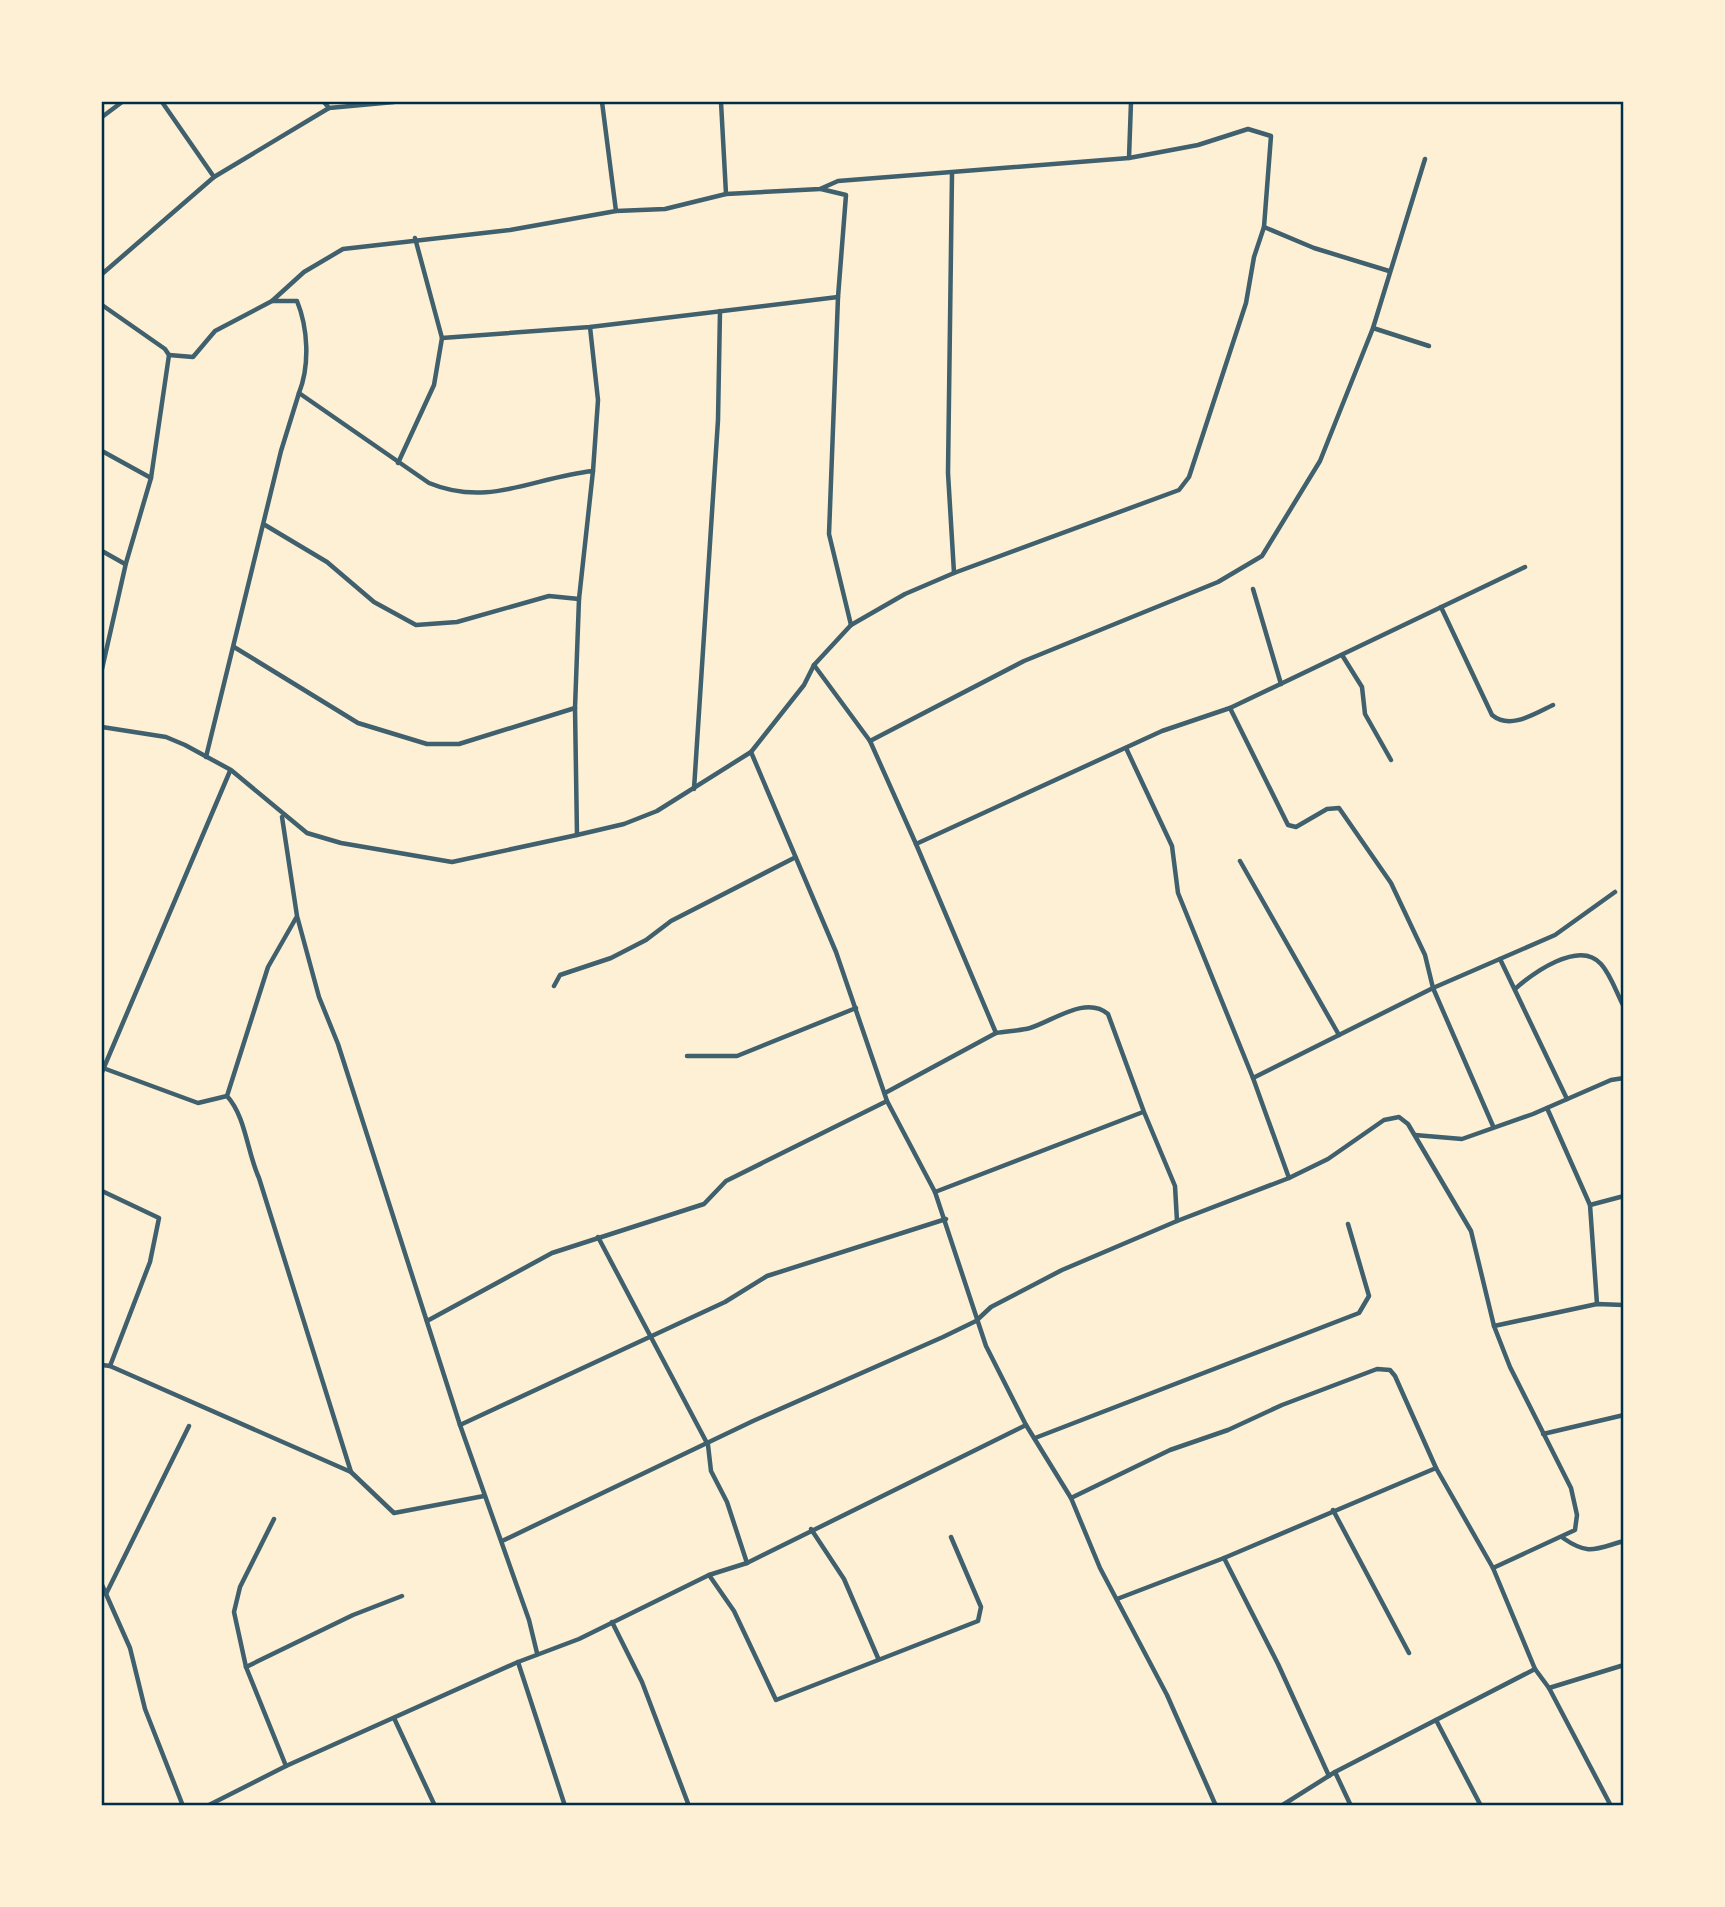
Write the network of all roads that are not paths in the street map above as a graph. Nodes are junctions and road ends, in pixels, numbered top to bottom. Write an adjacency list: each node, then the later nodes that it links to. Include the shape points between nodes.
1 (122, 102): 9 (street)
2 (162, 102): 13 (street)
3 (324, 102): 8 (street)
4 (394, 102): 8 (street)
5 (602, 102): 16 (street)
6 (721, 102): 15 (street)
7 (1131, 102): 10 (street)
8 (329, 108): 13 (street)
9 (102, 117)
10 (1129, 158): 12 (street); 17 (street, via 1198,145 1248,129 1271,136)
11 (1425, 159): 19 (street)
12 (952, 174): 14 (street, via 838,181); 39 (street, via 948,473)
13 (214, 177): 20 (street)
14 (820, 188): 15 (street); 21 (street, via 846,195)
15 (726, 194): 16 (street, via 665,209)
16 (616, 211): 18 (street, via 510,230)
17 (1264, 227): 19 (street); 39 (street, via 1234,340 1189,477 1179,490)
18 (415, 238): 22 (street, via 343,249 304,272); 27 (street)
19 (1389, 271): 26 (street)
20 (102, 274)
21 (838, 297): 24 (street); 43 (street, via 829,534)
22 (272, 301): 29 (street, via 215,331 194,357); 30 (street, via 297,301 302,313 307,332)
23 (102, 305): 29 (street)
24 (720, 311): 25 (street); 60 (street, via 718,420)
25 (590, 327): 27 (street); 33 (street, via 598,400)
26 (1373, 328): 28 (street); 54 (street, via 1320,461 1262,556 1218,582 1024,662)
27 (442, 338): 32 (street, via 434,385)
28 (1429, 346)
29 (169, 355): 34 (street)
30 (299, 393): 32 (street); 35 (street)
31 (102, 451): 34 (street)
32 (398, 463): 33 (street, via 443,489 481,495)
33 (593, 471): 41 (street)
34 (151, 478): 37 (street)
35 (265, 525): 41 (street, via 327,562 374,602 416,625 457,622 549,596); 44 (street)
36 (102, 551): 37 (street)
37 (126, 564): 45 (street)
38 (1525, 566): 42 (street)
39 (954, 573): 43 (street)
40 (1253, 590): 49 (street)
41 (579, 599): 51 (street)
42 (1441, 607): 46 (street); 50 (street, via 1492,715 1508,722)
43 (851, 625): 47 (street)
44 (234, 647): 51 (street, via 358,723 427,744 459,744); 57 (street)
45 (103, 648): 48 (street)
46 (1342, 654): 49 (street); 58 (street, via 1362,687 1365,714)
47 (814, 665): 54 (street); 56 (street, via 804,685)
48 (102, 669)
49 (1281, 684): 52 (street)
50 (1553, 705)
51 (575, 708): 62 (street)
52 (1230, 708): 55 (street); 70 (street, via 1288,825 1296,827 1327,808 1339,808 1391,883 1426,955)
53 (102, 727): 57 (street, via 166,737)
54 (870, 741): 63 (street)
55 (1126, 748): 63 (street); 78 (street, via 1172,846 1178,893)
56 (751, 752): 60 (street); 64 (street)
57 (206, 757): 59 (street)
58 (1391, 760)
59 (230, 771): 61 (street); 77 (street)
60 (694, 789): 62 (street, via 657,811)
61 (282, 816): 62 (street, via 307,834 452,862); 67 (street)
62 (578, 835)
63 (916, 844): 74 (street)
64 (794, 858): 69 (street, via 671,921 611,958 560,975); 73 (street)
65 (1240, 861): 75 (street)
66 (1615, 892): 68 (street, via 1555,935)
67 (297, 916): 81 (street, via 268,967); 99 (street, via 319,998)
68 (1500, 959): 70 (street); 71 (street)
69 (554, 986)
70 (1433, 988): 75 (street); 86 (street)
71 (1515, 989): 72 (street, via 1555,961 1594,958); 82 (street)
72 (1623, 1007)
73 (856, 1008): 76 (street, via 737,1056); 80 (street)
74 (996, 1033): 80 (street); 85 (street, via 1028,1029 1085,1007 1101,1008 1118,1034)
75 (1339, 1035): 78 (street)
76 (687, 1056)
77 (102, 1070): 81 (street, via 198,1103)
78 (1253, 1078): 88 (street)
79 (1623, 1078): 82 (street)
80 (885, 1093): 83 (street)
81 (227, 1096): 113 (street, via 235,1105)
82 (1567, 1099): 84 (street)
83 (887, 1101): 90 (street); 96 (street, via 726,1181 704,1204)
84 (1547, 1108): 86 (street); 92 (street)
85 (1144, 1112): 90 (street); 94 (street, via 1175,1186)
86 (1493, 1126): 87 (street, via 1462,1139)
87 (1415, 1135): 88 (street, via 1399,1117 1384,1120 1328,1159); 101 (street, via 1471,1231)
88 (1289, 1178): 94 (street)
89 (102, 1191): 104 (street, via 159,1218 150,1262)
90 (935, 1192): 93 (street)
91 (1623, 1196): 92 (street)
92 (1590, 1205): 97 (street)
93 (946, 1219): 100 (street); 102 (street, via 768,1276 725,1302)
94 (1177, 1221): 100 (street, via 1062,1270 991,1307)
95 (1348, 1224): 110 (street, via 1369,1297 1359,1312)
96 (598, 1237): 99 (street, via 552,1253); 102 (street)
97 (1597, 1304): 98 (street); 101 (street)
98 (1623, 1304)
99 (427, 1321): 106 (street)
100 (976, 1321): 107 (street); 111 (street)
101 (1494, 1326): 109 (street)
102 (652, 1335): 106 (street); 111 (street)
103 (102, 1365): 104 (street)
104 (110, 1366): 113 (street)
105 (1623, 1415): 109 (street)
106 (460, 1425): 114 (street)
107 (1026, 1425): 110 (street); 118 (street)
108 (189, 1426): 128 (street)
109 (1544, 1434): 120 (street, via 1571,1488 1577,1515 1575,1530)
110 (1035, 1438): 115 (street)
111 (708, 1445): 121 (street); 124 (street, via 711,1471 727,1502)
112 (1436, 1468): 115 (street, via 1395,1376 1390,1370 1377,1369 1171,1450); 116 (street); 125 (street)
113 (351, 1472): 114 (street, via 394,1513)
114 (484, 1496): 121 (street)
115 (1071, 1499): 130 (street)
116 (1333, 1510): 123 (street); 133 (street)
117 (274, 1519): 137 (street, via 240,1587 234,1612)
118 (811, 1528): 124 (street); 134 (street, via 844,1579)
119 (951, 1537): 134 (street, via 981,1607 978,1621)
120 (1563, 1538): 122 (street, via 1580,1550 1595,1551); 125 (street)
121 (502, 1541): 132 (street)
122 (1623, 1541)
123 (1224, 1558): 130 (street); 144 (street)
124 (747, 1563): 126 (street)
125 (1493, 1568): 138 (street)
126 (709, 1575): 131 (street); 134 (street, via 734,1611 776,1700)
127 (102, 1586): 128 (street)
128 (106, 1594): 145 (street, via 130,1648 145,1709)
129 (402, 1596): 137 (street)
130 (1117, 1599): 150 (street)
131 (612, 1622): 132 (street); 149 (street, via 647,1693)
132 (537, 1653): 135 (street)
133 (1409, 1653)
134 (878, 1658)
135 (518, 1662): 140 (street); 148 (street)
136 (1623, 1665): 139 (street)
137 (246, 1667): 142 (street)
138 (1535, 1669): 139 (street); 141 (street)
139 (1549, 1688): 154 (street)
140 (394, 1718): 142 (street); 147 (street)
141 (1436, 1720): 143 (street); 153 (street)
142 (286, 1766): 146 (street)
143 (1335, 1772): 144 (street); 152 (street)
144 (1329, 1776): 151 (street)
145 (183, 1805)
146 (207, 1805)
147 (435, 1805)
148 (565, 1805)
149 (689, 1805)
150 (1216, 1805)
151 (1281, 1805)
152 (1351, 1805)
153 (1481, 1805)
154 (1611, 1805)

